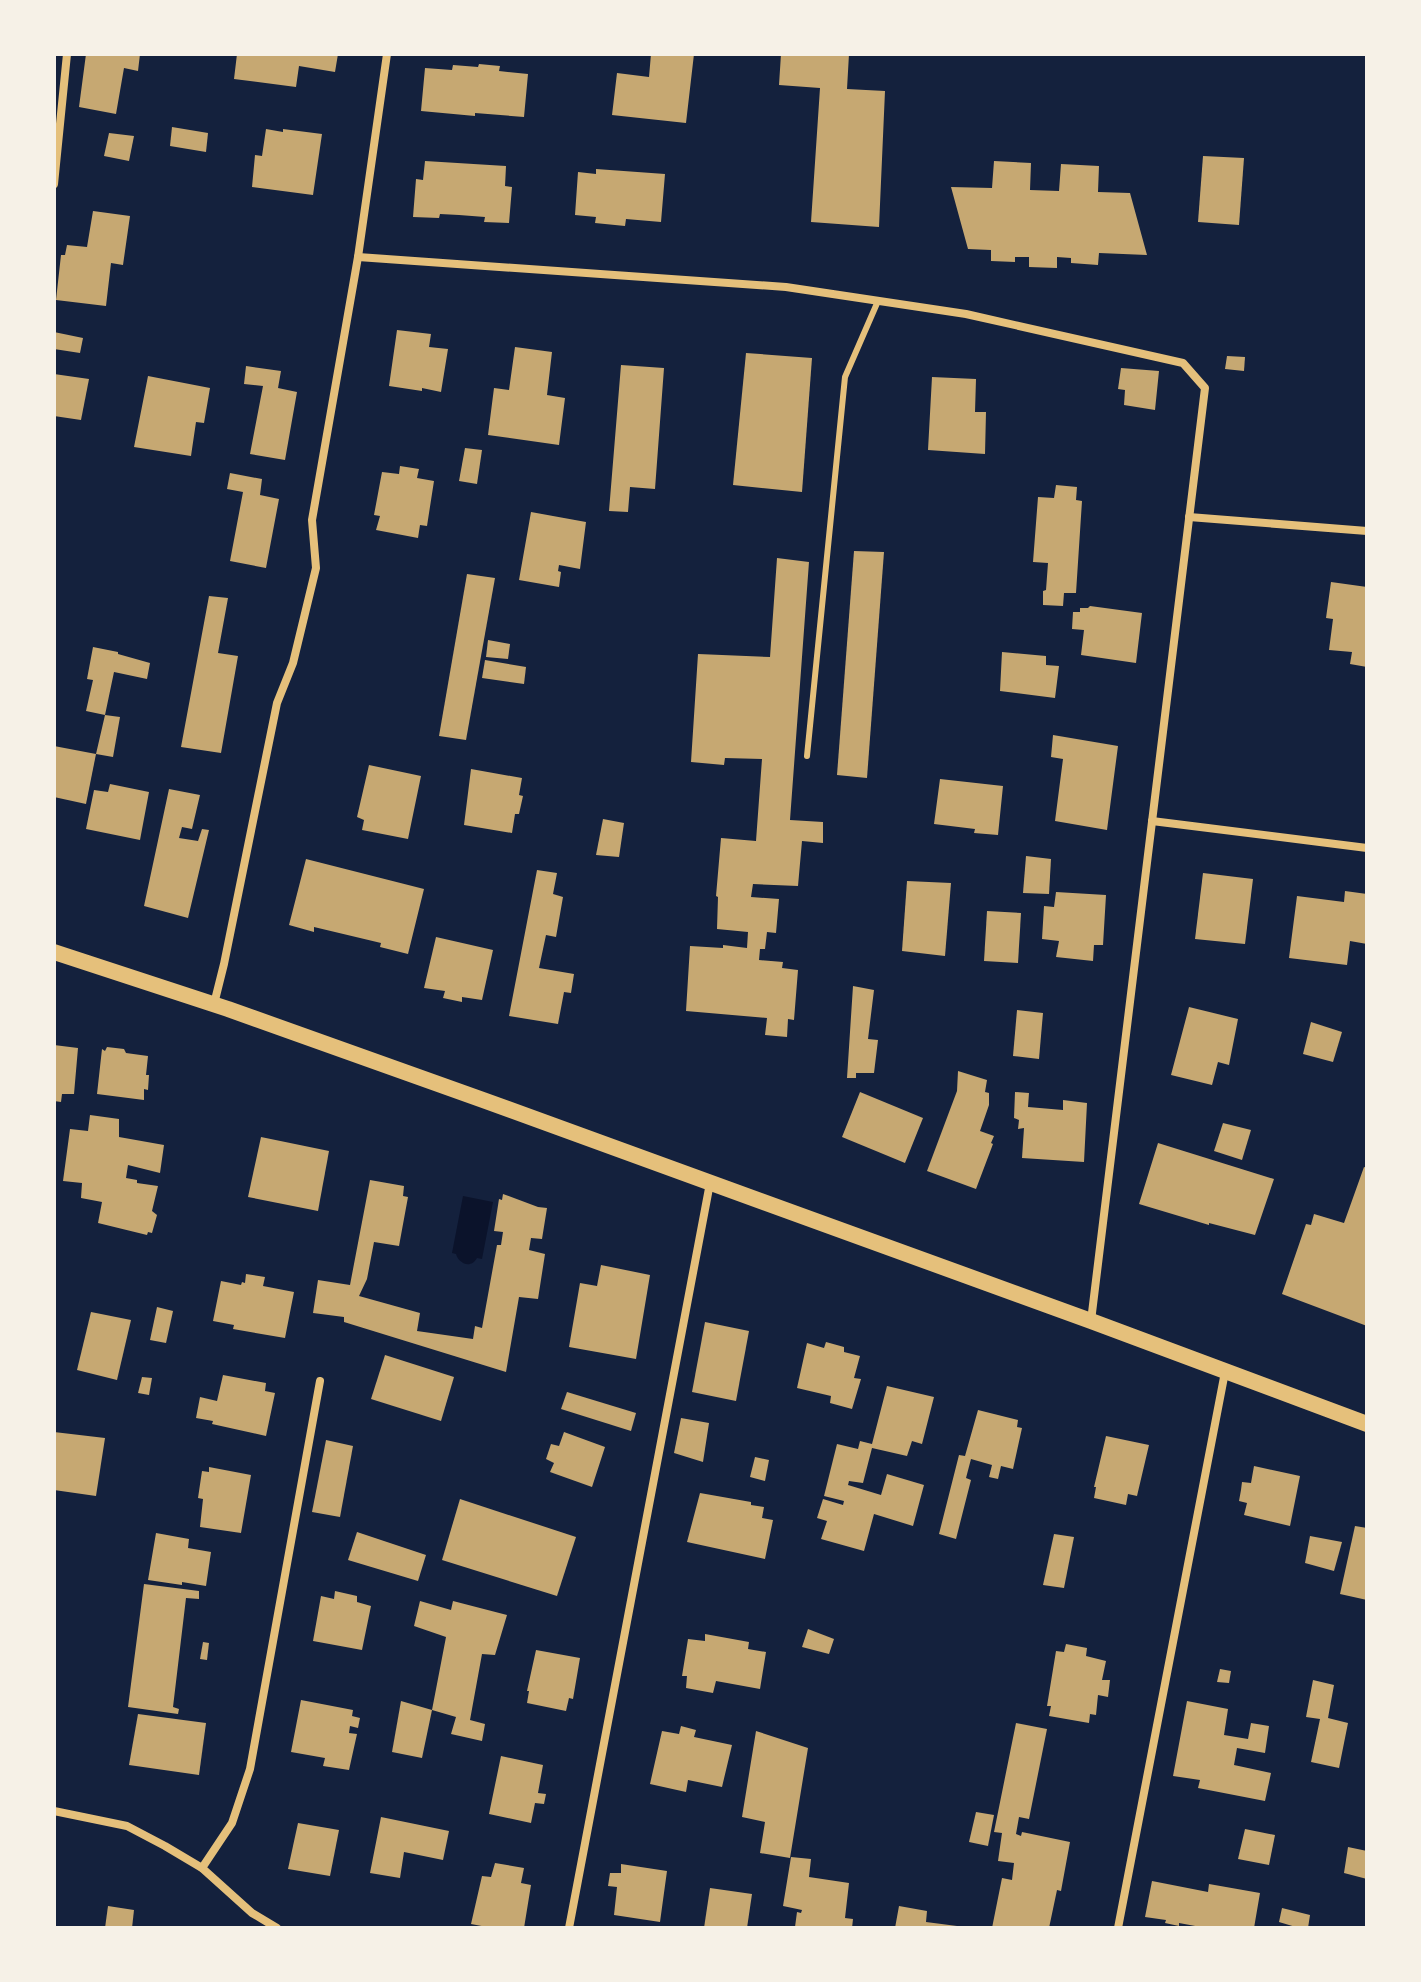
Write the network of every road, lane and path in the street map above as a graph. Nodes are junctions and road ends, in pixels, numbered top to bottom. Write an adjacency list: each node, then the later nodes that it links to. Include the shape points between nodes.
1 (67, 54): 3 (street)
2 (387, 54): 4 (street)
3 (54, 184)
4 (358, 257): 5 (street, via 786,287); 12 (street, via 312,520 316,568 293,663 277,703)
5 (878, 301): 6 (street, via 966,314 1183,363 1205,388); 8 (lane, via 845,377)
6 (1189, 517): 7 (street); 9 (street)
7 (1367, 531)
8 (807, 756)
9 (1152, 821): 10 (street); 14 (street)
10 (1367, 848)
11 (54, 952): 12 (main road)
12 (214, 1004): 13 (main road)
13 (710, 1183): 14 (main road); 21 (street)
14 (1091, 1321): 15 (main road)
15 (1225, 1372): 17 (main road); 22 (street)
16 (320, 1381): 19 (street, via 250,1769 232,1823)
17 (1367, 1424)
18 (54, 1811): 19 (street, via 127,1826)
19 (202, 1868): 20 (street)
20 (277, 1928)
21 (569, 1928)
22 (1118, 1928)

